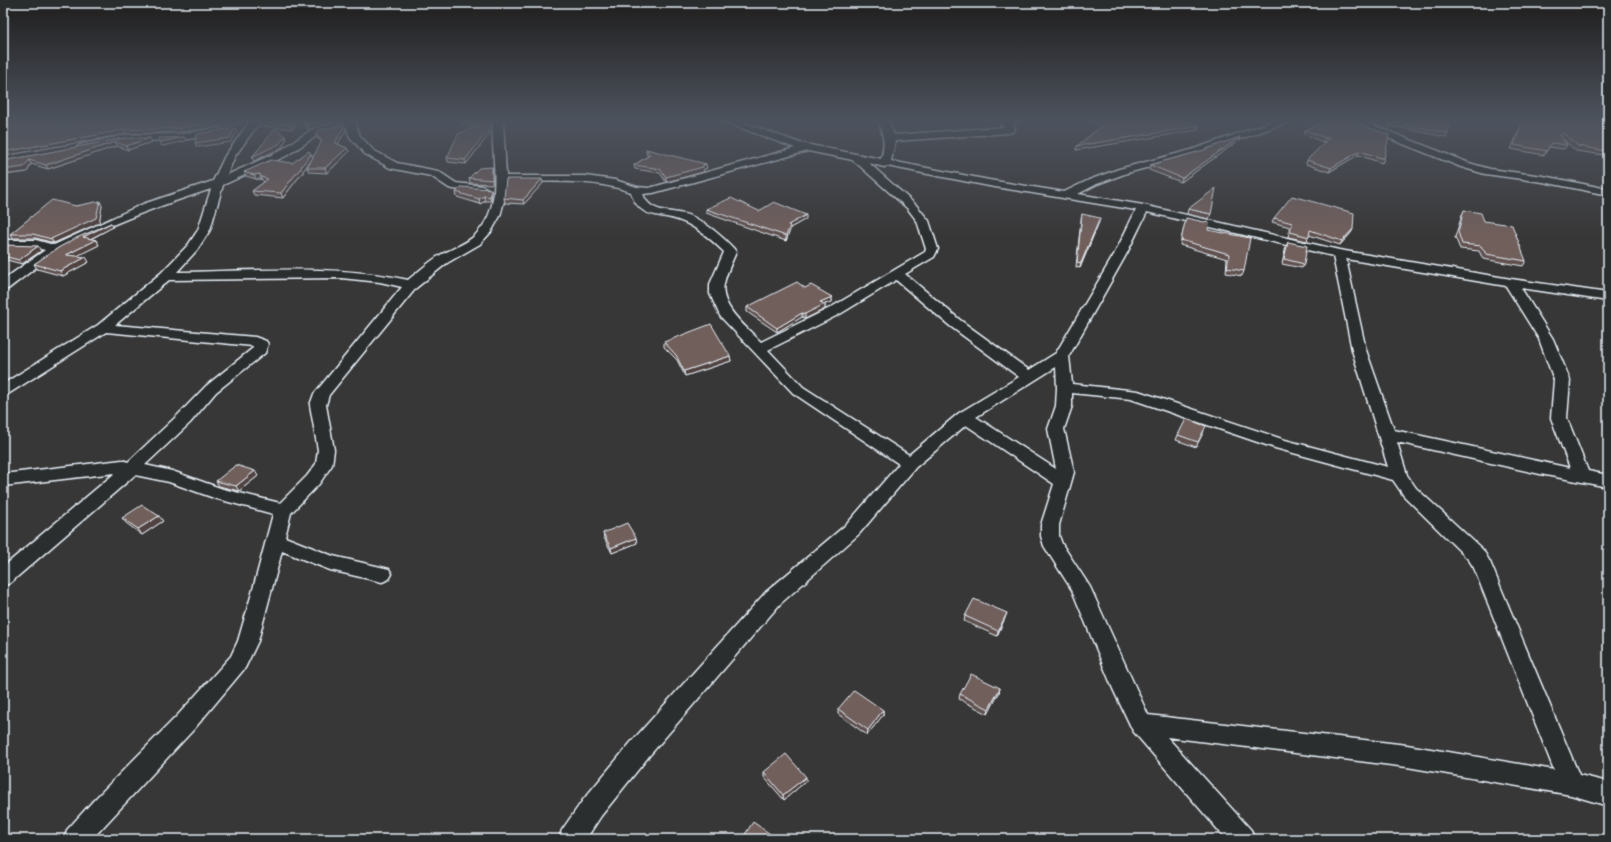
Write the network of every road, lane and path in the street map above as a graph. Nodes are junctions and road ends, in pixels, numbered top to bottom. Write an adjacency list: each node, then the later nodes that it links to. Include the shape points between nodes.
1 (229, 159): 12 (street)
2 (270, 159): 12 (street)
3 (382, 159): 13 (street, via 394,166 434,173 453,186 478,189)
4 (499, 159): 13 (street)
5 (766, 159): 14 (street, via 655,191)
6 (858, 159): 21 (street, via 924,221 932,249 930,254)
7 (863, 159): 11 (street)
8 (886, 159): 11 (street)
9 (1167, 159): 16 (street, via 1123,171)
10 (1451, 159): 15 (street, via 1489,172 1543,179)
11 (884, 164): 16 (street)
12 (218, 183): 19 (street, via 147,206); 22 (street, via 204,230)
13 (500, 184): 14 (street, via 585,179 615,183); 25 (street, via 499,206 484,234 425,272)
14 (636, 190): 28 (street, via 638,200 645,207 661,215 696,223 730,252 717,284 717,294 725,314)
15 (1608, 192)
16 (1067, 195): 17 (street)
17 (1143, 208): 20 (street); 29 (street, via 1121,253)
18 (3, 244): 19 (street, via 36,244)
19 (55, 249): 24 (street)
20 (1339, 254): 23 (street); 34 (street, via 1359,350)
21 (897, 274): 28 (street, via 835,311); 30 (street, via 956,323)
22 (166, 276): 25 (street, via 341,274 380,278); 27 (street)
23 (1511, 283): 26 (street); 37 (street, via 1546,339 1562,380 1559,418)
24 (3, 286)
25 (411, 286): 42 (street, via 322,394 318,406 326,450 324,465)
26 (1608, 297)
27 (103, 328): 32 (street); 36 (street, via 255,341 261,344 260,350 211,388)
28 (758, 349): 35 (street, via 798,390)
29 (1062, 356): 30 (street); 31 (street)
30 (1029, 377): 33 (street)
31 (1065, 388): 38 (street, via 1133,394 1281,444); 41 (street, via 1064,406 1056,429 1065,472)
32 (3, 391)
33 (965, 417): 35 (street); 41 (street)
34 (1387, 434): 37 (street); 38 (street)
35 (910, 464): 50 (street, via 853,529 773,598 641,748 592,808)
36 (133, 467): 39 (street, via 110,467); 42 (street); 45 (street)
37 (1581, 475): 40 (street)
38 (1399, 476): 47 (street, via 1410,492 1476,555 1483,567)
39 (3, 480)
40 (1608, 481)
41 (1064, 482): 46 (street, via 1050,525 1052,541 1080,587)
42 (283, 510): 43 (street)
43 (276, 541): 44 (street, via 330,563); 49 (street, via 248,641 238,662 186,722)
44 (382, 574)
45 (3, 578)
46 (1141, 724): 47 (street, via 1407,756); 51 (street)
47 (1572, 784): 48 (street)
48 (1608, 794)
49 (76, 839)
50 (571, 839)
51 (1242, 839)

